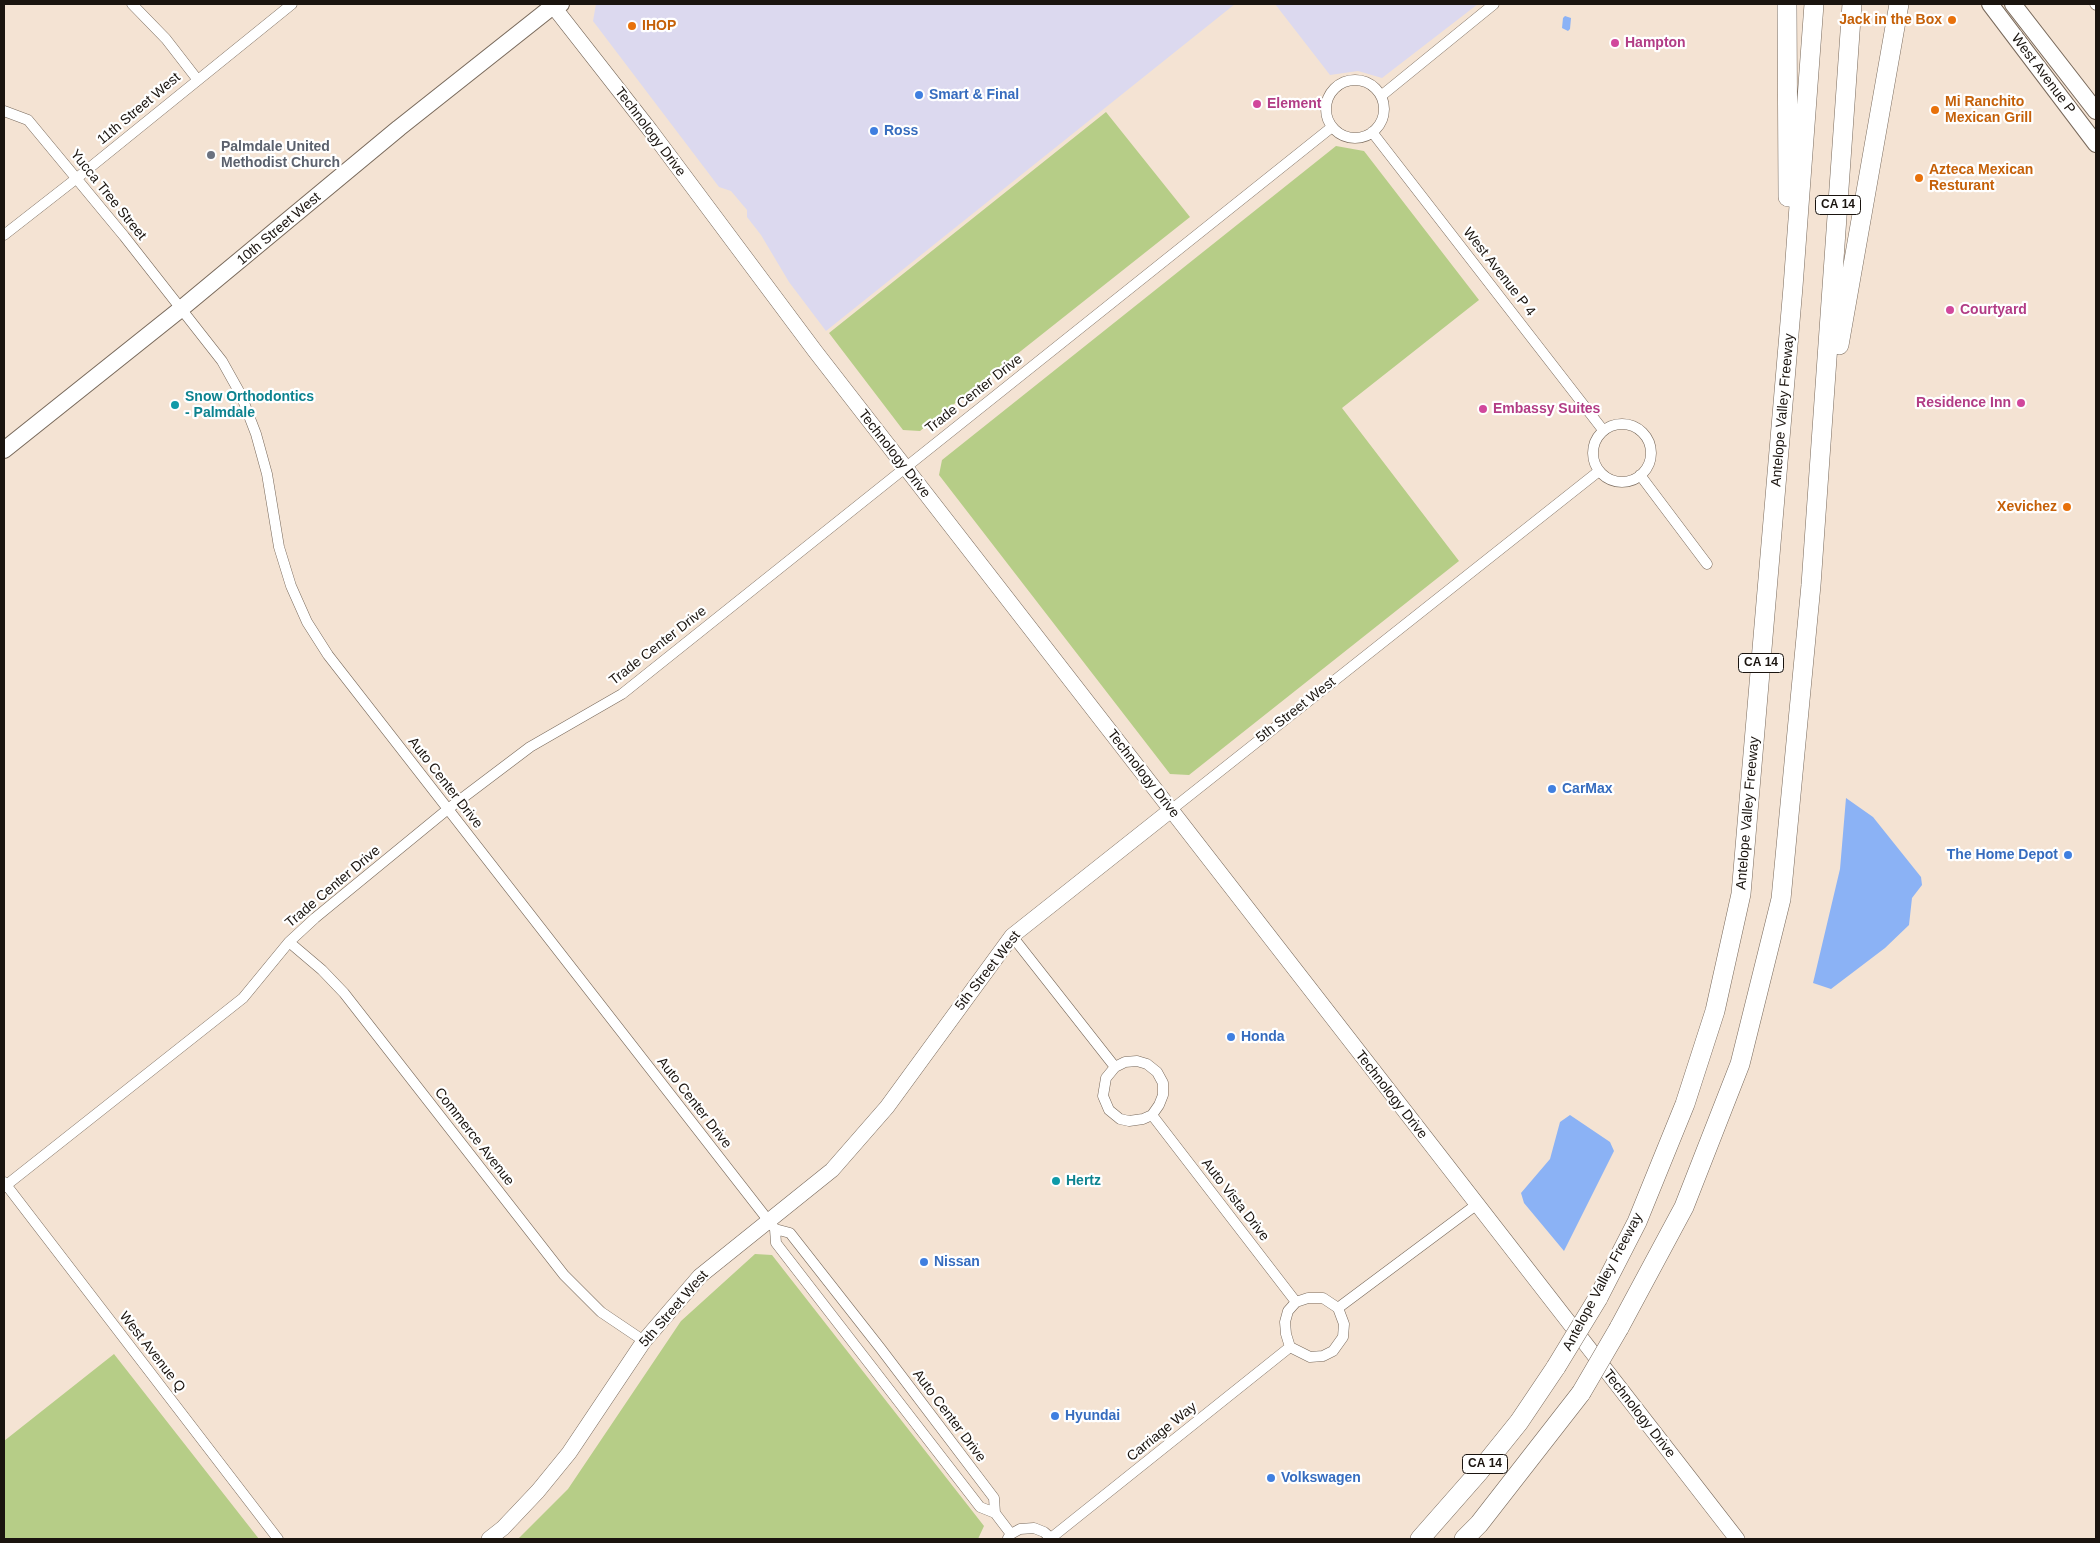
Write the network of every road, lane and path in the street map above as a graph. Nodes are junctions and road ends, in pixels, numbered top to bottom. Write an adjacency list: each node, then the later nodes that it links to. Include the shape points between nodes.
1 (132, 4): 11 (street, via 166,39)
2 (292, 4): 11 (street, 11th Street West)
3 (1494, 4): 12 (street)
4 (1787, 4): 20 (highway, via 1788,198)
5 (1814, 4): 20 (highway, Antelope Valley Freeway / CA 14)
6 (1852, 4): 22 (highway, CA 14)
7 (1899, 4): 22 (highway, via 1835,371)
8 (1990, 4): 17 (main road, West Avenue P)
9 (2013, 4): 14 (main road, West Avenue P)
10 (556, 5): 21 (main road, 10th Street West, via 399,128); 25 (main road, Technology Drive)
11 (197, 79): 18 (street, 11th Street West)
12 (1380, 96): 15 (street, via 1367,83 1358,80 1340,84 1328,98 1326,108); 16 (street, via 1383,116)
13 (4, 111): 18 (street, Yucca Tree Street, via 28,120)
14 (2096, 111)
15 (1332, 127): 16 (street, via 1348,138); 25 (street, Trade Center Drive)
16 (1372, 132): 23 (street, West Avenue P 4)
17 (2096, 144)
18 (77, 178): 19 (street, 11th Street West); 21 (street, Yucca Tree Street)
19 (4, 235)
20 (1793, 287): 47 (highway, Antelope Valley Freeway / CA 14, bridge, via 1741,894 1715,1010 1685,1104 1637,1222 1598,1298 1513,1430)
21 (182, 308): 24 (main road, 10th Street West); 29 (street, Auto Center Drive, via 222,361 241,395 267,474 279,547 307,622 328,655)
22 (1824, 407): 48 (highway, CA 14, bridge, via 1811,584 1780,899 1740,1064 1684,1207 1619,1328 1581,1393)
23 (1603, 430): 26 (street, via 1593,452); 27 (street, via 1621,424 1631,425 1646,437 1651,458)
24 (4, 450)
25 (904, 467): 29 (street, Trade Center Drive, via 622,694 530,747); 30 (main road, Technology Drive)
26 (1599, 471): 27 (street, via 1623,482); 30 (street, 5th Street West)
27 (1640, 475): 28 (street)
28 (1707, 564)
29 (448, 809): 32 (street, Trade Center Drive); 37 (street, Auto Center Drive)
30 (1170, 810): 31 (main road, 5th Street West); 36 (main road, Technology Drive)
31 (1012, 936): 33 (street); 37 (main road, 5th Street West, via 887,1107 832,1170)
32 (289, 942): 35 (street, Trade Center Drive, via 243,998); 40 (street, Commerce Avenue, via 344,993 564,1275 602,1312)
33 (1114, 1067): 34 (street, via 1106,1078 1103,1096 1109,1110 1120,1119 1130,1121); 34 (street, via 1137,1061 1157,1072 1163,1083 1163,1095)
34 (1152, 1115): 38 (street, Auto Vista Drive)
35 (4, 1185): 45 (street, West Avenue Q)
36 (1476, 1205): 39 (street); 49 (main road, Technology Drive)
37 (772, 1225): 40 (main road, 5th Street West, via 700,1276); 42 (street, Auto Center Drive, via 776,1243 980,1507); 42 (street, Auto Center Drive, via 790,1233 881,1349 994,1498)
38 (1296, 1302): 39 (street, via 1324,1298); 41 (street, via 1288,1311 1285,1322)
39 (1338, 1308): 41 (street, via 1344,1324 1343,1337 1333,1351 1310,1357)
40 (644, 1341): 46 (main road, 5th Street West, via 569,1452 538,1491)
41 (1290, 1347): 44 (street, Carriage Way)
42 (995, 1513): 43 (street, Auto Center Drive)
43 (1009, 1536): 44 (street, via 1020,1529 1034,1528)
44 (1051, 1538)
45 (278, 1539)
46 (488, 1539)
47 (1420, 1539)
48 (1464, 1539)
49 (1737, 1539)

